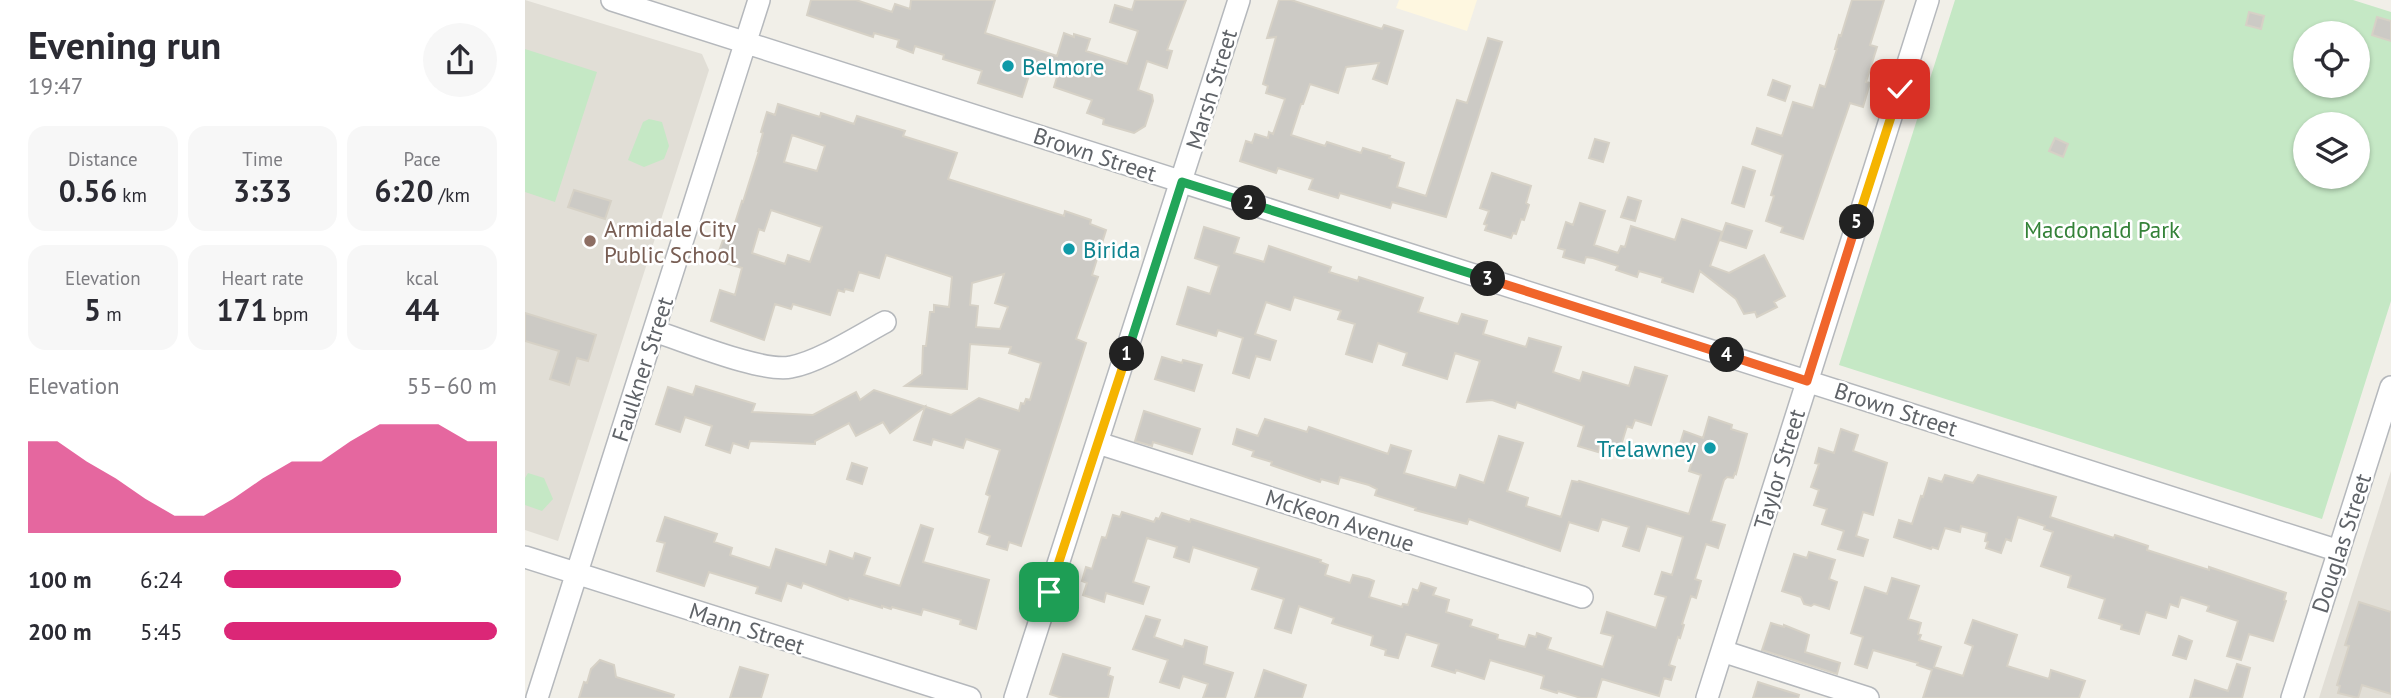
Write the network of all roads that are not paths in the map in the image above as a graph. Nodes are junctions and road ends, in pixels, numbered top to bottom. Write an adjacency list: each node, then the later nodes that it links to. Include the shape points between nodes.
1 (612, 0): 5 (street, Brown Street)
2 (759, 0): 5 (street, Faulkner Street)
3 (1239, 0): 6 (street, Marsh Street)
4 (1928, 0): 9 (street, Taylor Street)
5 (746, 42): 6 (street, Brown Street); 8 (street, Faulkner Street)
6 (1182, 182): 9 (street, Brown Street); 11 (street, Marsh Street)
7 (885, 323): 8 (street, via 790,368 767,368)
8 (655, 331): 14 (street, Faulkner Street)
9 (1807, 381): 12 (street, Brown Street); 16 (street, Taylor Street)
10 (2391, 387): 12 (street, Douglas Street)
11 (1098, 443): 15 (street, McKeon Avenue); 19 (street, Marsh Street)
12 (2339, 551): 22 (street, Douglas Street)
13 (525, 557): 14 (street, Mann Street)
14 (577, 574): 17 (street, Faulkner Street); 18 (street, Mann Street)
15 (1581, 597)
16 (1722, 651): 20 (street, Taylor Street); 21 (street)
17 (537, 698)
18 (969, 698)
19 (1015, 698)
20 (1707, 698)
21 (1868, 698)
22 (2292, 698)

